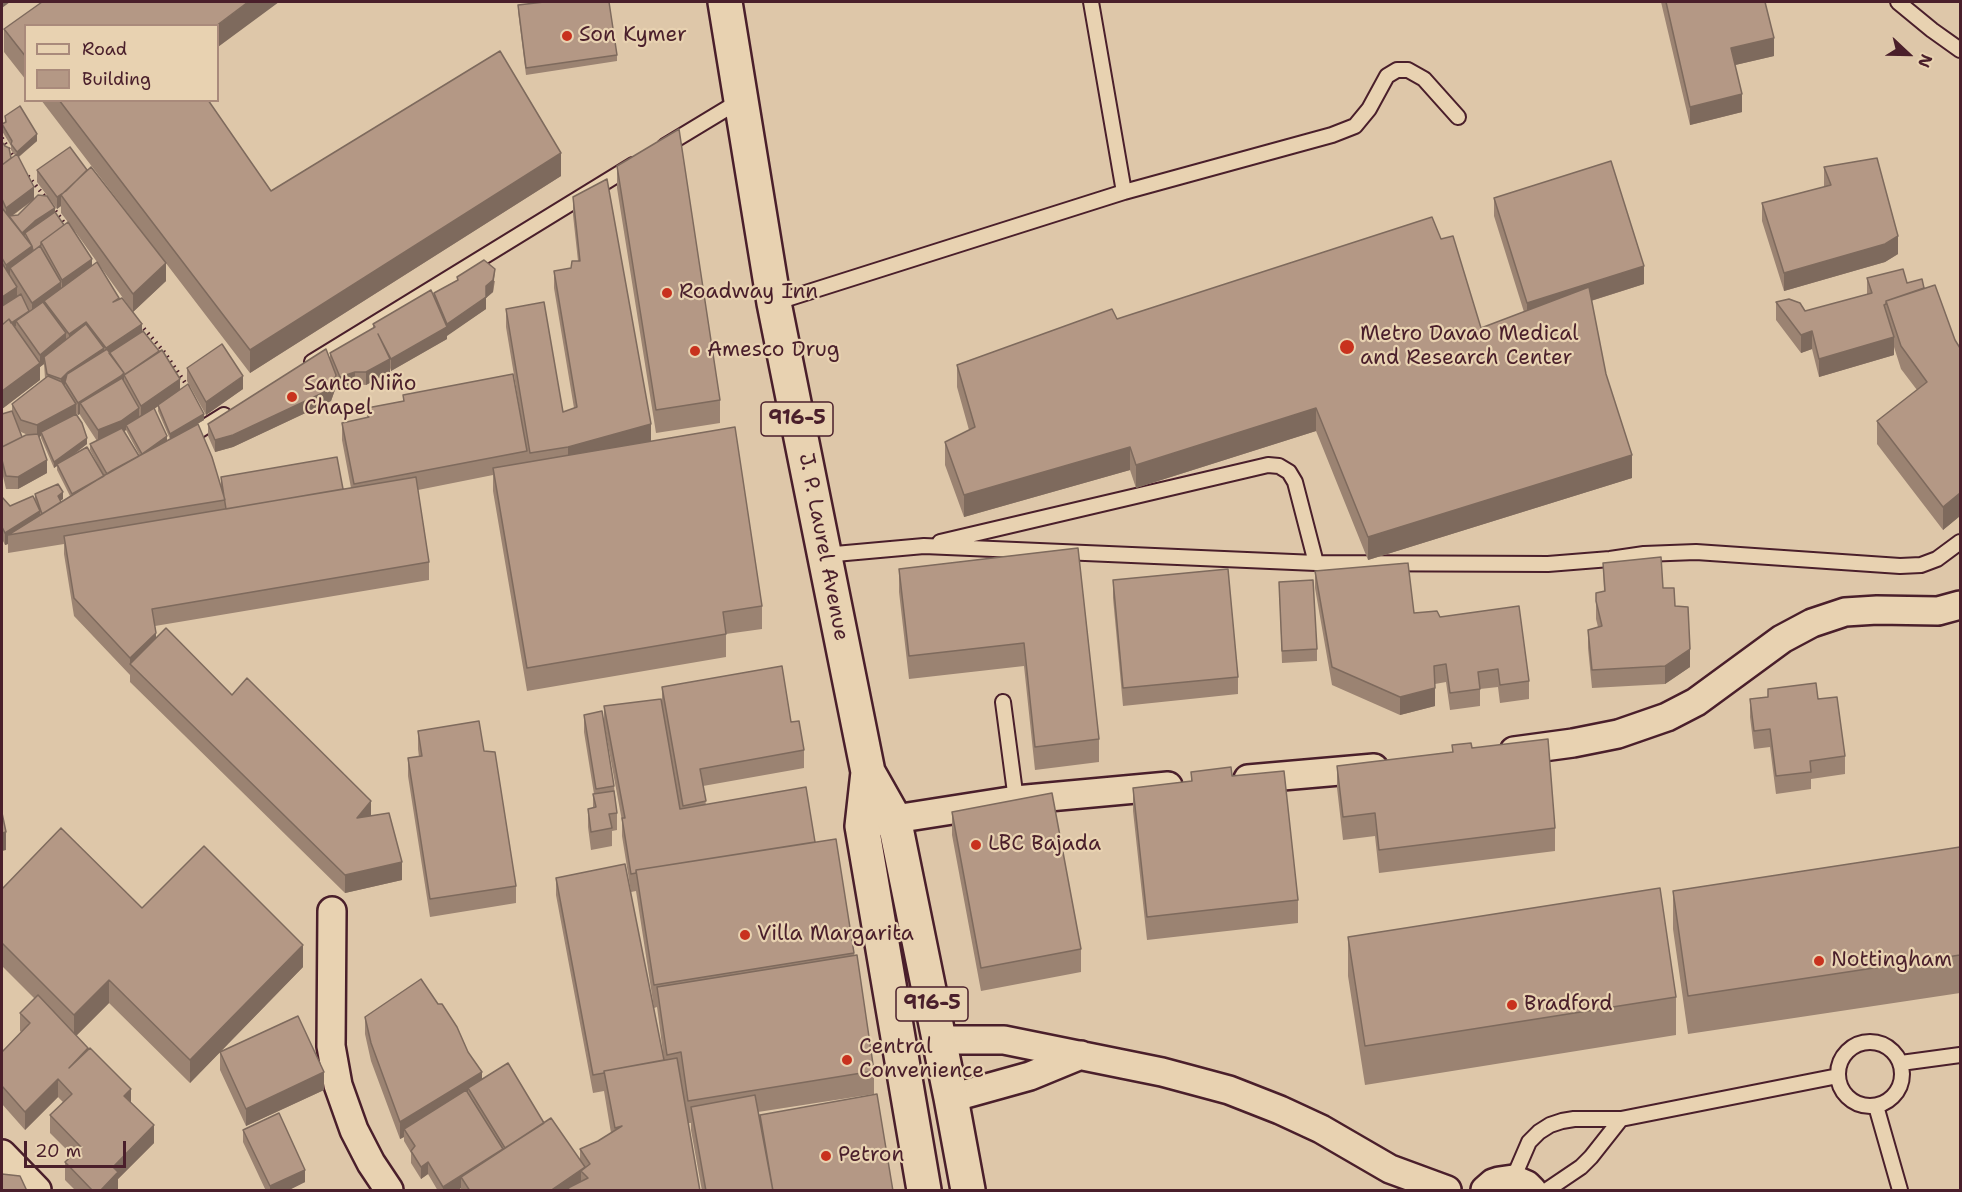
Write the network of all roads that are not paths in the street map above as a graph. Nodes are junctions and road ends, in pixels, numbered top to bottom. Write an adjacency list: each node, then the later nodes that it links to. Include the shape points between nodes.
1 (725, 2): 5 (main road, J. P. Laurel Avenue / 916-5)
2 (1090, 2): 7 (lane)
3 (1898, 2): 4 (lane)
4 (1960, 50)
5 (741, 99): 8 (main road, J. P. Laurel Avenue / 916-5); 9 (lane)
6 (1458, 117): 7 (lane, via 1424,79 1408,70 1397,70 1387,76 1355,126)
7 (1124, 192): 8 (lane)
8 (774, 303): 14 (main road, J. P. Laurel Avenue / 916-5)
9 (303, 367)
10 (231, 411): 11 (lane)
11 (195, 433)
12 (1960, 542): 15 (lane, via 1937,559 1900,566 1696,552 1548,564)
13 (924, 546): 14 (lane); 15 (lane); 15 (lane, via 1268,465 1289,472 1295,482)
14 (824, 555): 20 (main road, J. P. Laurel Avenue / 916-5)
15 (1316, 563)
16 (1960, 605): 18 (street, via 1938,611 1845,612 1782,639 1696,702 1667,717 1617,734)
17 (1003, 702): 23 (lane)
18 (1494, 753)
19 (1403, 765): 21 (street)
20 (868, 772): 24 (main road, J. P. Laurel Avenue / 916-5); 25 (main road, J. P. Laurel Avenue / 916-5)
21 (1229, 781)
22 (1194, 784): 23 (street)
23 (1016, 800): 24 (street)
24 (894, 818): 25 (street); 27 (main road, J. P. Laurel Avenue / 916-5)
25 (862, 826): 40 (main road, J. P. Laurel Avenue / 916-5)
26 (332, 911): 39 (street, via 332,1046 338,1085 354,1130)
27 (939, 1040): 28 (street, via 1004,1040); 32 (main road, J. P. Laurel Avenue / 916-5)
28 (1082, 1055): 32 (street, via 1030,1076); 43 (street, via 1228,1089 1321,1129 1390,1169)
29 (1960, 1055): 30 (lane)
30 (1901, 1063): 31 (lane, via 1887,1045 1864,1042 1845,1053); 33 (lane, via 1901,1085 1887,1101)
31 (1838, 1076): 33 (lane, via 1850,1100); 34 (lane)
32 (951, 1098): 35 (main road, J. P. Laurel Avenue / 916-5)
33 (1876, 1106): 46 (lane)
34 (1620, 1119): 37 (lane, via 1574,1119 1539,1132 1529,1142); 45 (lane, via 1581,1167)
35 (957, 1133): 41 (main road, J. P. Laurel Avenue / 916-5); 42 (main road)
36 (2, 1154): 38 (street)
37 (1523, 1185): 44 (street, via 1499,1180)
38 (37, 1191)
39 (389, 1191)
40 (924, 1191)
41 (968, 1191)
42 (991, 1191)
43 (1447, 1191)
44 (1485, 1191)
45 (1547, 1191)
46 (1900, 1191)

